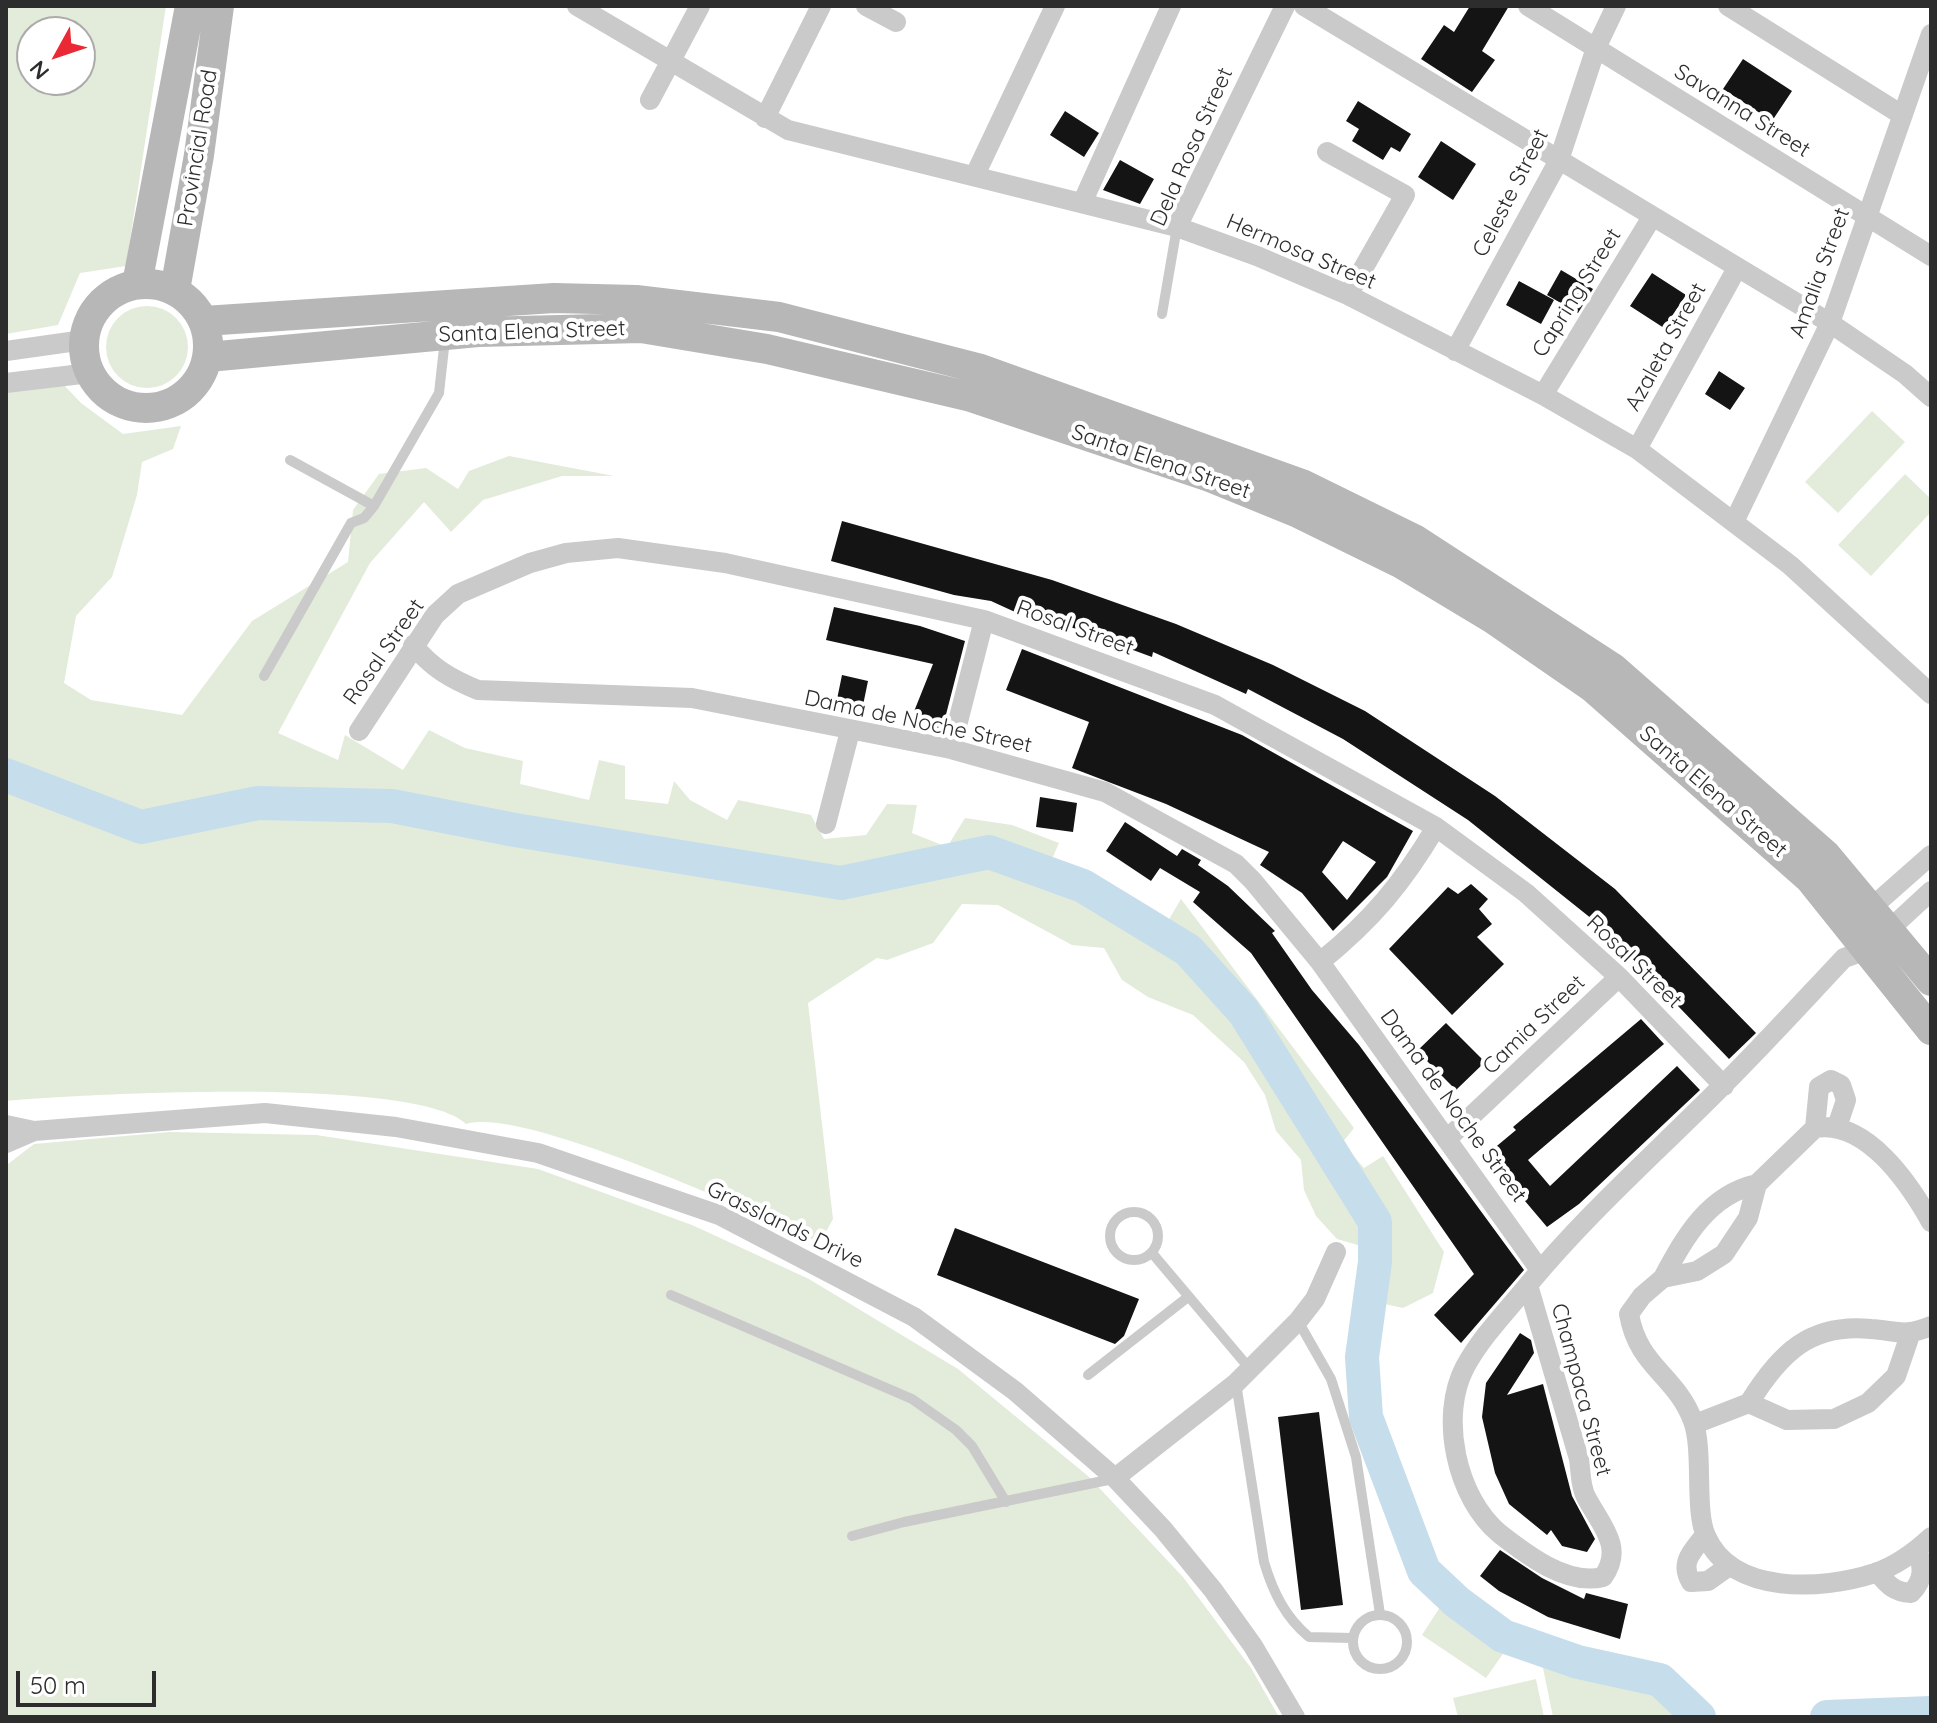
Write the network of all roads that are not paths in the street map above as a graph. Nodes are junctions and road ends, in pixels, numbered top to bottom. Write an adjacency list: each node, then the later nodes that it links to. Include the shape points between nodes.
1 (190, 6): 30 (street, Provincial Road)
2 (219, 6): 31 (street, Provincial Road)
3 (577, 6): 17 (street, Hermosa Street)
4 (700, 6): 17 (street)
5 (821, 6): 20 (street)
6 (866, 6): 14 (street)
7 (1055, 6): 23 (street)
8 (1171, 6): 24 (street)
9 (1285, 6): 27 (street, Dela Rosa Street)
10 (1304, 6): 22 (street)
11 (1528, 6): 16 (street, Savanna Street)
12 (1616, 6): 16 (street, Celeste Street)
13 (1728, 6): 19 (street)
14 (896, 22)
15 (1931, 34): 19 (street, Amalia Street)
16 (1596, 48): 22 (street, Celeste Street); 26 (street, Savanna Street)
17 (672, 62): 18 (street); 20 (street, Hermosa Street)
18 (650, 100)
19 (1902, 115): 26 (street, Amalia Street)
20 (765, 118): 23 (street, Hermosa Street, via 812,139)
21 (1327, 152): 32 (street, via 1405,195)
22 (1559, 160): 25 (street); 39 (street, Celeste Street)
23 (975, 175): 24 (street, Hermosa Street)
24 (1083, 201): 27 (street, Hermosa Street)
25 (1652, 217): 29 (street); 43 (street, Capring Street)
26 (1866, 218): 28 (street, Savanna Street); 35 (street, Amalia Street)
27 (1177, 227): 32 (street, Hermosa Street); 33 (lane, Dela Rosa Street)
28 (1931, 256)
29 (1737, 268): 35 (street); 45 (street, Azaleta Street)
30 (137, 284): 31 (street); 37 (street, via 115,292 97,307)
31 (175, 290): 34 (street)
32 (1348, 295): 39 (street, Hermosa Street)
33 (1162, 314)
34 (204, 321): 40 (street); 60 (street, Santa Elena Street, via 554,298 636,300 779,317 981,369 1302,484 1416,540 1613,668 1792,822)
35 (1830, 323): 44 (street); 48 (street, Amalia Street)
36 (446, 335): 40 (street, Santa Elena Street); 47 (lane, via 439,393); 61 (street, Santa Elena Street, via 641,328 767,349 971,397 1210,477 1296,512 1400,563 1593,688 1781,849 1810,879)
37 (84, 340): 38 (street); 41 (street)
38 (6, 351)
39 (1455, 351): 43 (street, Hermosa Street)
40 (208, 357): 41 (street, via 204,372 184,397 155,408 124,405)
41 (90, 373): 42 (street)
42 (6, 383)
43 (1543, 395): 45 (street, Hermosa Street)
44 (1931, 397)
45 (1637, 449): 48 (street, Hermosa Street)
46 (290, 460): 47 (lane)
47 (374, 506): 51 (lane, via 351,523)
48 (1735, 520): 52 (street, Hermosa Street)
49 (984, 620): 50 (street, Rosal Street, via 725,563 618,548 566,553 458,594); 55 (street); 57 (street, Rosal Street, via 1215,705)
50 (413, 645): 53 (street, Rosal Street); 54 (street, Dama de Noche Street, via 450,678 478,690 692,698)
51 (264, 676)
52 (1931, 694)
53 (359, 731)
54 (850, 731): 55 (street, Dama de Noche Street); 56 (street)
55 (951, 749): 62 (street, Dama de Noche Street, via 1105,792 1236,864)
56 (826, 824)
57 (1436, 827): 62 (street, via 1384,906); 63 (street, Rosal Street, via 1526,893)
58 (1931, 855): 60 (street)
59 (1931, 891): 60 (street)
60 (1880, 917): 61 (street); 61 (street); 64 (street, Santa Elena Street)
61 (1854, 945): 65 (street, Santa Elena Street); 66 (street)
62 (1320, 962): 70 (street, Dama de Noche Street)
63 (1619, 977): 66 (street, Rosal Street); 70 (street, Camia Street)
64 (1931, 981)
65 (1931, 1030)
66 (1724, 1086): 75 (street, via 1588,1217)
67 (1837, 1127): 68 (street); 68 (street, via 1846,1100 1841,1085 1831,1080 1819,1087); 72 (street, via 1860,1137 1884,1159)
68 (1815, 1128): 71 (street)
69 (7, 1136): 86 (street, Grasslands Drive, via 265,1113 396,1127 538,1153 719,1215 914,1317 1015,1391)
70 (1447, 1139): 75 (street, Dama de Noche Street)
71 (1757, 1184): 76 (street, via 1716,1202 1693,1226); 76 (street, via 1748,1218 1724,1254 1697,1271)
72 (1931, 1222)
73 (1336, 1252): 79 (street, via 1315,1299)
74 (1152, 1253): 74 (lane, via 1158,1232 1151,1219 1138,1212 1117,1219 1110,1233 1117,1254 1139,1261); 78 (lane)
75 (1534, 1278): 75 (street, Champaca Street, via 1490,1328 1464,1369 1452,1412 1457,1456 1470,1495 1495,1530 1531,1559 1591,1580 1610,1568 1611,1538 1581,1483)
76 (1663, 1278): 85 (street, via 1629,1314 1632,1333 1642,1355 1682,1395)
77 (671, 1295): 87 (lane, via 912,1399 972,1446)
78 (1188, 1297): 82 (lane); 83 (lane)
79 (1298, 1321): 83 (street); 93 (lane, via 1331,1379 1356,1457)
80 (1931, 1326): 81 (street)
81 (1910, 1335): 84 (street, via 1849,1327 1815,1334 1780,1361); 84 (street, via 1896,1376 1868,1403 1834,1419 1787,1420)
82 (1088, 1375)
83 (1243, 1376): 86 (street); 94 (lane, via 1270,1582 1293,1624 1309,1637)
84 (1749, 1403): 85 (street)
85 (1695, 1424): 88 (street)
86 (1115, 1478): 87 (lane); 95 (street, Grasslands Drive, via 1213,1590)
87 (1006, 1502): 89 (lane)
88 (1705, 1535): 91 (street); 91 (street, via 1685,1563 1691,1582 1708,1581)
89 (852, 1536)
90 (1924, 1543): 92 (street); 92 (street, via 1921,1583 1911,1593 1888,1585)
91 (1729, 1566): 92 (street, via 1753,1579 1794,1583 1833,1582)
92 (1877, 1572)
93 (1380, 1614): 94 (lane, via 1367,1618); 94 (lane, via 1402,1626 1407,1638 1398,1662 1374,1668 1362,1662)
94 (1353, 1638)
95 (1295, 1717)

